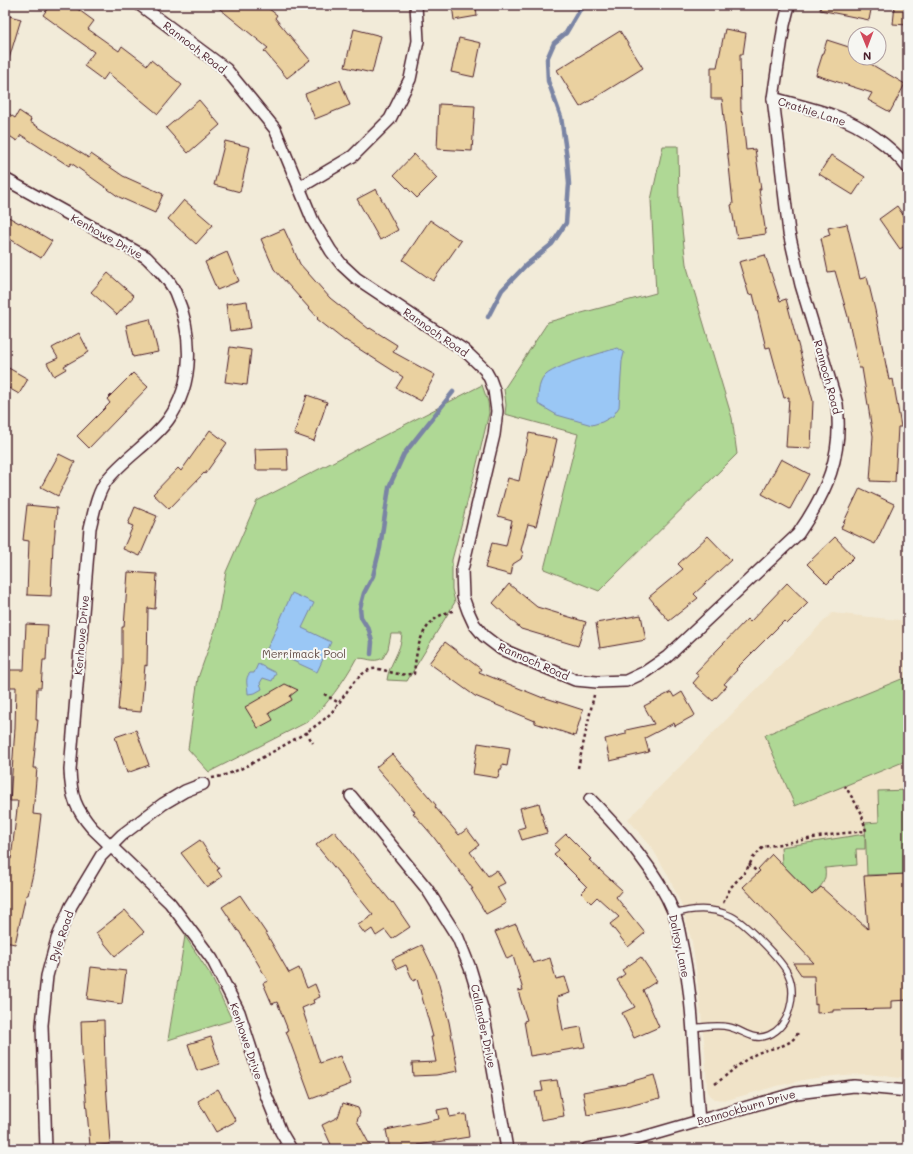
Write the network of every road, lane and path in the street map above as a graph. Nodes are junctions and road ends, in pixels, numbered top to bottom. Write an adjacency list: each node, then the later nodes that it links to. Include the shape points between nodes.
1 (140, 5): 7 (street, Rannoch Road, via 226,70 275,129)
2 (416, 5): 7 (street, via 418,41 410,79 390,119 353,156)
3 (789, 5): 4 (street, Rannoch Road)
4 (772, 98): 5 (street, Crathie Lane, via 837,116 882,143 900,157); 7 (street, Rannoch Road, via 789,233 801,285 837,404 840,424 832,471 822,496 798,534 667,657 626,681 575,680 501,649 484,636 474,624 463,597 462,570 494,435 497,411 490,379 485,370 464,350 356,278 342,265 313,221)
5 (908, 168)
6 (5, 179): 19 (street, Kenhowe Drive, via 146,257 161,272 174,291 185,323 188,365 182,394 168,420 157,433 119,466 106,481 95,504 90,528 70,770 71,789 83,818)
7 (299, 188)
8 (460, 609): 11 (path, via 438,617 422,635 414,674 368,670 351,686)
9 (595, 690): 14 (path)
10 (324, 694): 11 (path)
11 (339, 704): 12 (path)
12 (306, 732): 13 (path); 15 (path, via 235,772)
13 (313, 743)
14 (578, 768)
15 (204, 782): 19 (street, Pyle Road, via 163,804)
16 (845, 786): 20 (path, via 861,812 866,831 762,847)
17 (351, 796): 31 (street, Callander Drive, via 427,890 458,938 483,1012)
18 (590, 799): 23 (street, Dalroy Lane, via 648,866)
19 (111, 846): 29 (street, Pyle Road, via 101,856 71,906 57,939 48,976 42,1025); 30 (street, Kenhowe Drive, via 170,903 212,958 239,1012 266,1095)
20 (749, 864): 21 (path); 22 (path, via 731,887)
21 (758, 873)
22 (723, 903)
23 (674, 914): 24 (street, Dalroy Lane, via 687,972); 24 (lane, via 690,909 703,909 736,919 783,965 791,981 788,1014 780,1027 768,1036 755,1037 724,1026)
24 (692, 1028): 28 (street, Dalroy Lane)
25 (799, 1031): 26 (path, via 788,1044 755,1054)
26 (715, 1084)
27 (908, 1091): 28 (street, Bannockburn Drive, via 854,1086 796,1093)
28 (699, 1121): 32 (street, Bannockburn Drive)
29 (46, 1149)
30 (291, 1149)
31 (507, 1149)
32 (587, 1149)

